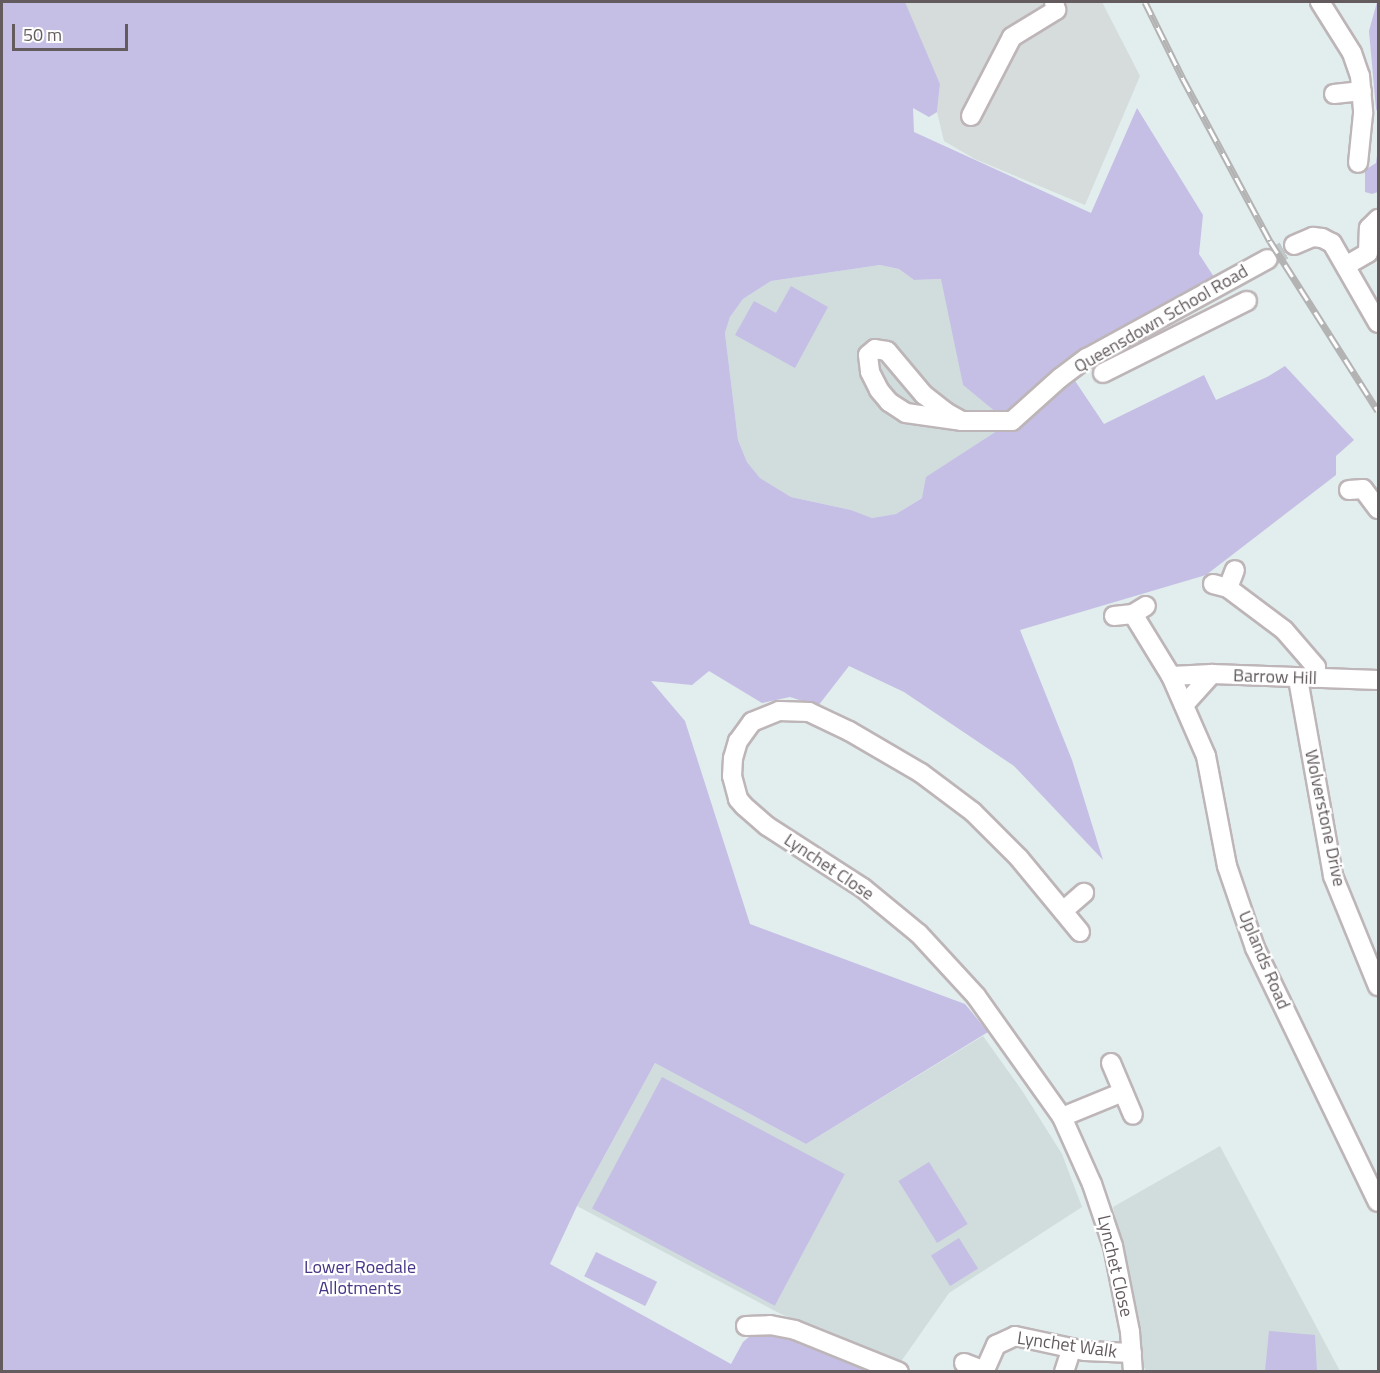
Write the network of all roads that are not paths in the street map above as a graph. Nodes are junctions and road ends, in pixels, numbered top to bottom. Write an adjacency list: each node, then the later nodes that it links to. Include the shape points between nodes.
1 (1320, 2): 3 (street, via 1352,53)
2 (1055, 6): 5 (street, via 1012,37)
3 (1362, 92): 4 (street); 6 (street)
4 (1334, 94)
5 (971, 116)
6 (1358, 163)
7 (1378, 219): 10 (street, via 1368,231 1368,253)
8 (1294, 245): 10 (street, via 1309,238 1322,238 1335,246)
9 (1268, 258): 14 (street, Queensdown School Road, via 1087,358 1016,420)
10 (1347, 265): 12 (street, via 1356,301)
11 (1247, 301): 13 (street)
12 (1378, 323)
13 (1103, 374)
14 (963, 421): 14 (street, Queensdown School Road, via 912,415 898,409 876,385 868,355 875,349 887,351 924,395)
15 (1349, 490): 16 (street, via 1363,489)
16 (1378, 509)
17 (1235, 570): 21 (street, Wolverstone Drive, via 1220,586 1251,603 1296,640 1316,667)
18 (1113, 616): 20 (street, Uplands Road, via 1140,610)
19 (1212, 674): 20 (street, Barrow Hill); 21 (street, Barrow Hill); 23 (street)
20 (1171, 676): 23 (street, Uplands Road)
21 (1307, 679): 22 (street, Barrow Hill); 27 (street, Wolverstone Drive, via 1333,876)
22 (1375, 683)
23 (1184, 705): 32 (street, Uplands Road, via 1206,756 1227,866 1255,948)
24 (1084, 892): 25 (street)
25 (1063, 911): 26 (street, Lynchet Close); 31 (street, Lynchet Close, via 1019,858 948,791 824,718 795,710 769,713 746,727 738,741 732,776 744,806 767,826 863,888 919,934 976,996)
26 (1080, 932)
27 (1378, 986)
28 (1111, 1063): 29 (street)
29 (1123, 1092): 30 (street); 31 (street)
30 (1133, 1115)
31 (1062, 1117): 35 (street, Lynchet Close, via 1105,1217 1118,1264)
32 (1378, 1202)
33 (746, 1326): 37 (street, via 795,1330)
34 (1072, 1348): 35 (street, Lynchet Walk); 38 (street, Lynchet Walk, via 1011,1336 996,1346); 39 (street)
35 (1132, 1362)
36 (964, 1363): 38 (street, Lynchet Walk)
37 (899, 1371)
38 (985, 1371)
39 (1064, 1371)

